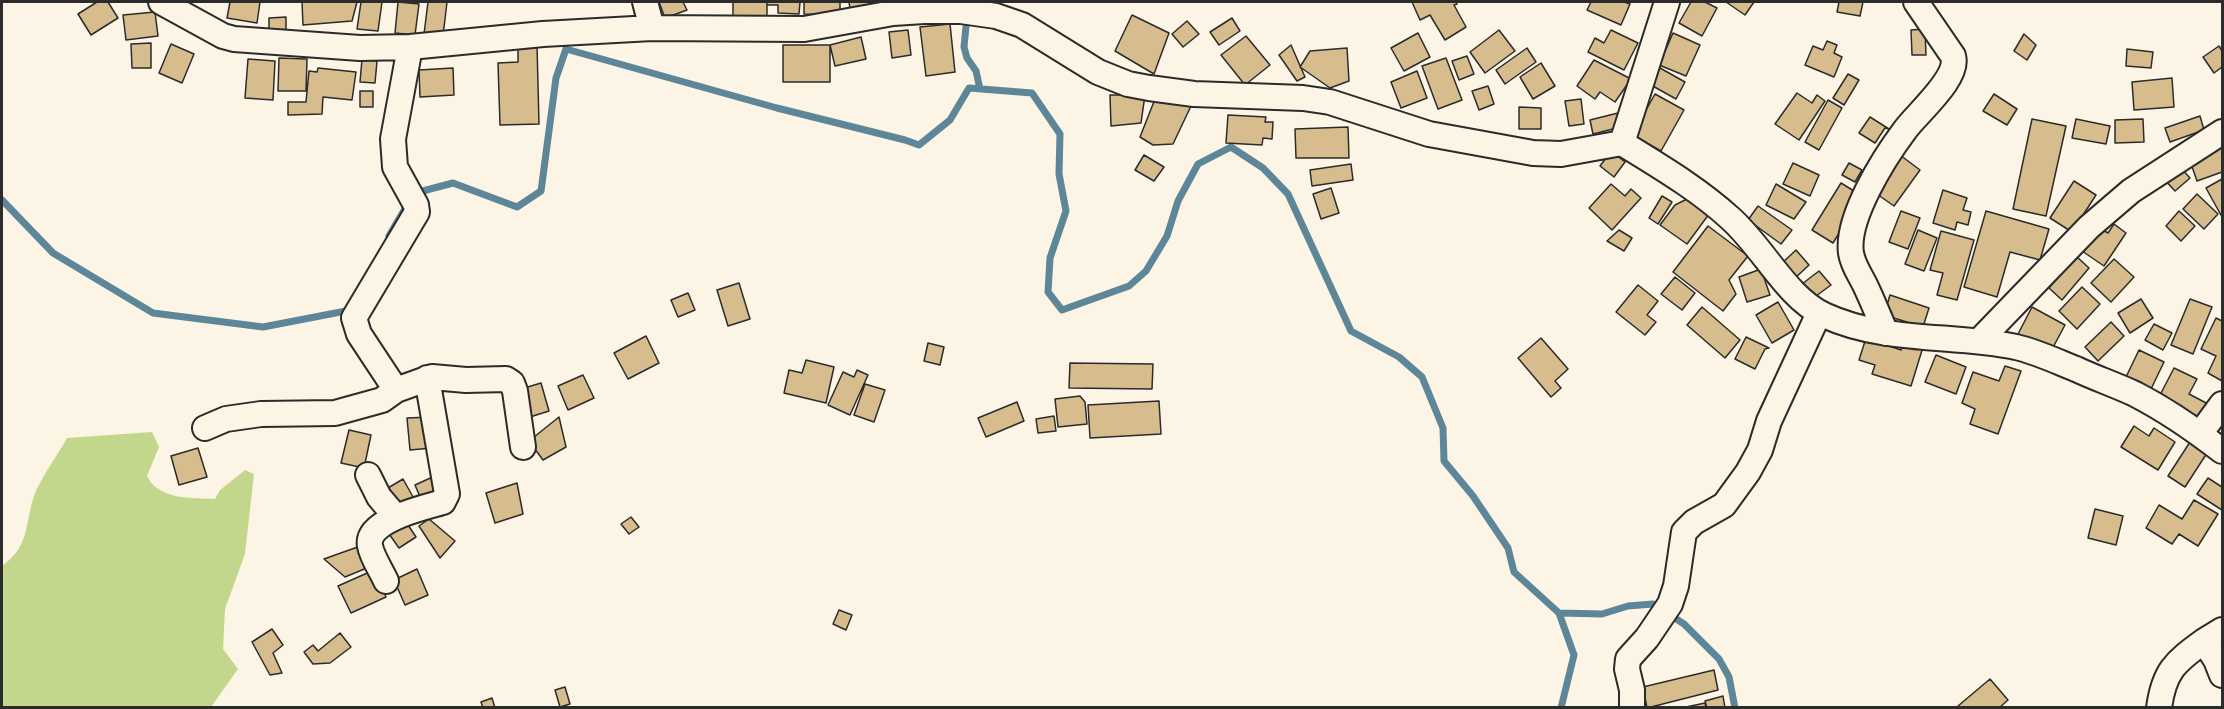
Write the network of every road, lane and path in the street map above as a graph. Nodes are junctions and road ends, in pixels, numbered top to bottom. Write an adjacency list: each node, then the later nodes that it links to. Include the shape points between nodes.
1 (161, 2): 6 (street, via 234,39 360,48)
2 (645, 2): 5 (street)
3 (1667, 2): 8 (street)
4 (1917, 2): 10 (street, via 1953,56 1953,66 1944,84 1884,159 1853,230 1851,250)
5 (652, 28): 6 (street); 8 (street, via 804,28 893,13 961,11 996,16 1030,29 1098,72 1149,88 1330,102 1429,134 1533,153 1561,153)
6 (410, 47): 13 (street, via 393,139 395,166 417,212 354,318 359,334)
7 (2223, 132): 11 (street, via 2122,198)
8 (1622, 143): 9 (street, via 1687,183 1731,218 1797,298)
9 (1819, 313): 10 (street, via 1849,326); 24 (street, via 1748,471 1724,505 1684,532 1670,604 1629,659)
10 (1886, 333): 11 (street)
11 (1979, 341): 16 (street, via 2036,353 2112,384)
12 (428, 378): 13 (street); 17 (street, via 509,380 515,391); 20 (street, via 447,494 443,502)
13 (396, 390): 15 (street, via 382,399 335,413 261,414 226,419)
14 (2223, 405): 16 (street)
15 (205, 428)
16 (2200, 434): 18 (street)
17 (523, 447)
18 (2223, 451)
19 (368, 475): 20 (street, via 379,497)
20 (396, 517): 21 (street, via 378,528 370,540)
21 (386, 581)
22 (2213, 636): 23 (street, via 2216,660); 25 (street, via 2181,657 2168,672)
23 (2223, 675)
24 (1632, 708)
25 (2159, 708)

